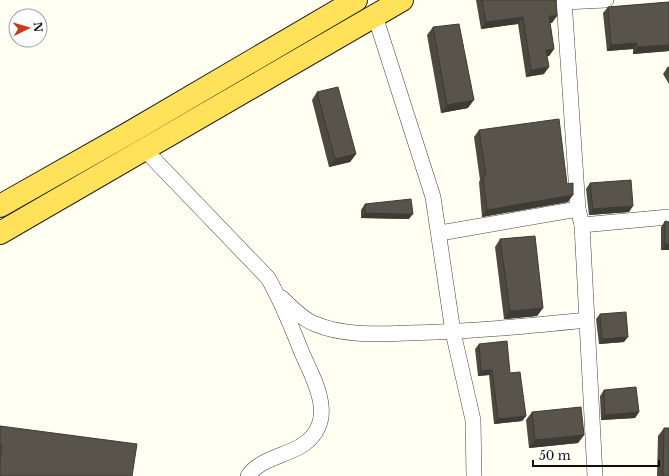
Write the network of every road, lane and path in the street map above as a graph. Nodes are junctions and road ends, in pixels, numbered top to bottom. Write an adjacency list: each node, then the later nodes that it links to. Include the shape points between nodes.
1 (356, 0): 7 (highway, via 129,134)
2 (402, 0): 5 (highway)
3 (606, 0): 4 (street)
4 (565, 1): 8 (street)
5 (375, 16): 6 (highway); 12 (street, via 433,198)
6 (145, 150): 11 (highway); 13 (street, via 264,274)
7 (0, 206)
8 (578, 209): 10 (street); 12 (street)
9 (669, 217): 10 (street)
10 (582, 224): 14 (street)
11 (0, 233)
12 (440, 233): 15 (street)
13 (277, 293): 15 (street, via 313,324 332,330 369,334); 16 (street, via 316,384 321,405 320,423 315,435 303,445 262,464)
14 (587, 320): 15 (street); 18 (street)
15 (452, 332): 17 (street, via 473,420)
16 (248, 476)
17 (474, 476)
18 (595, 476)

